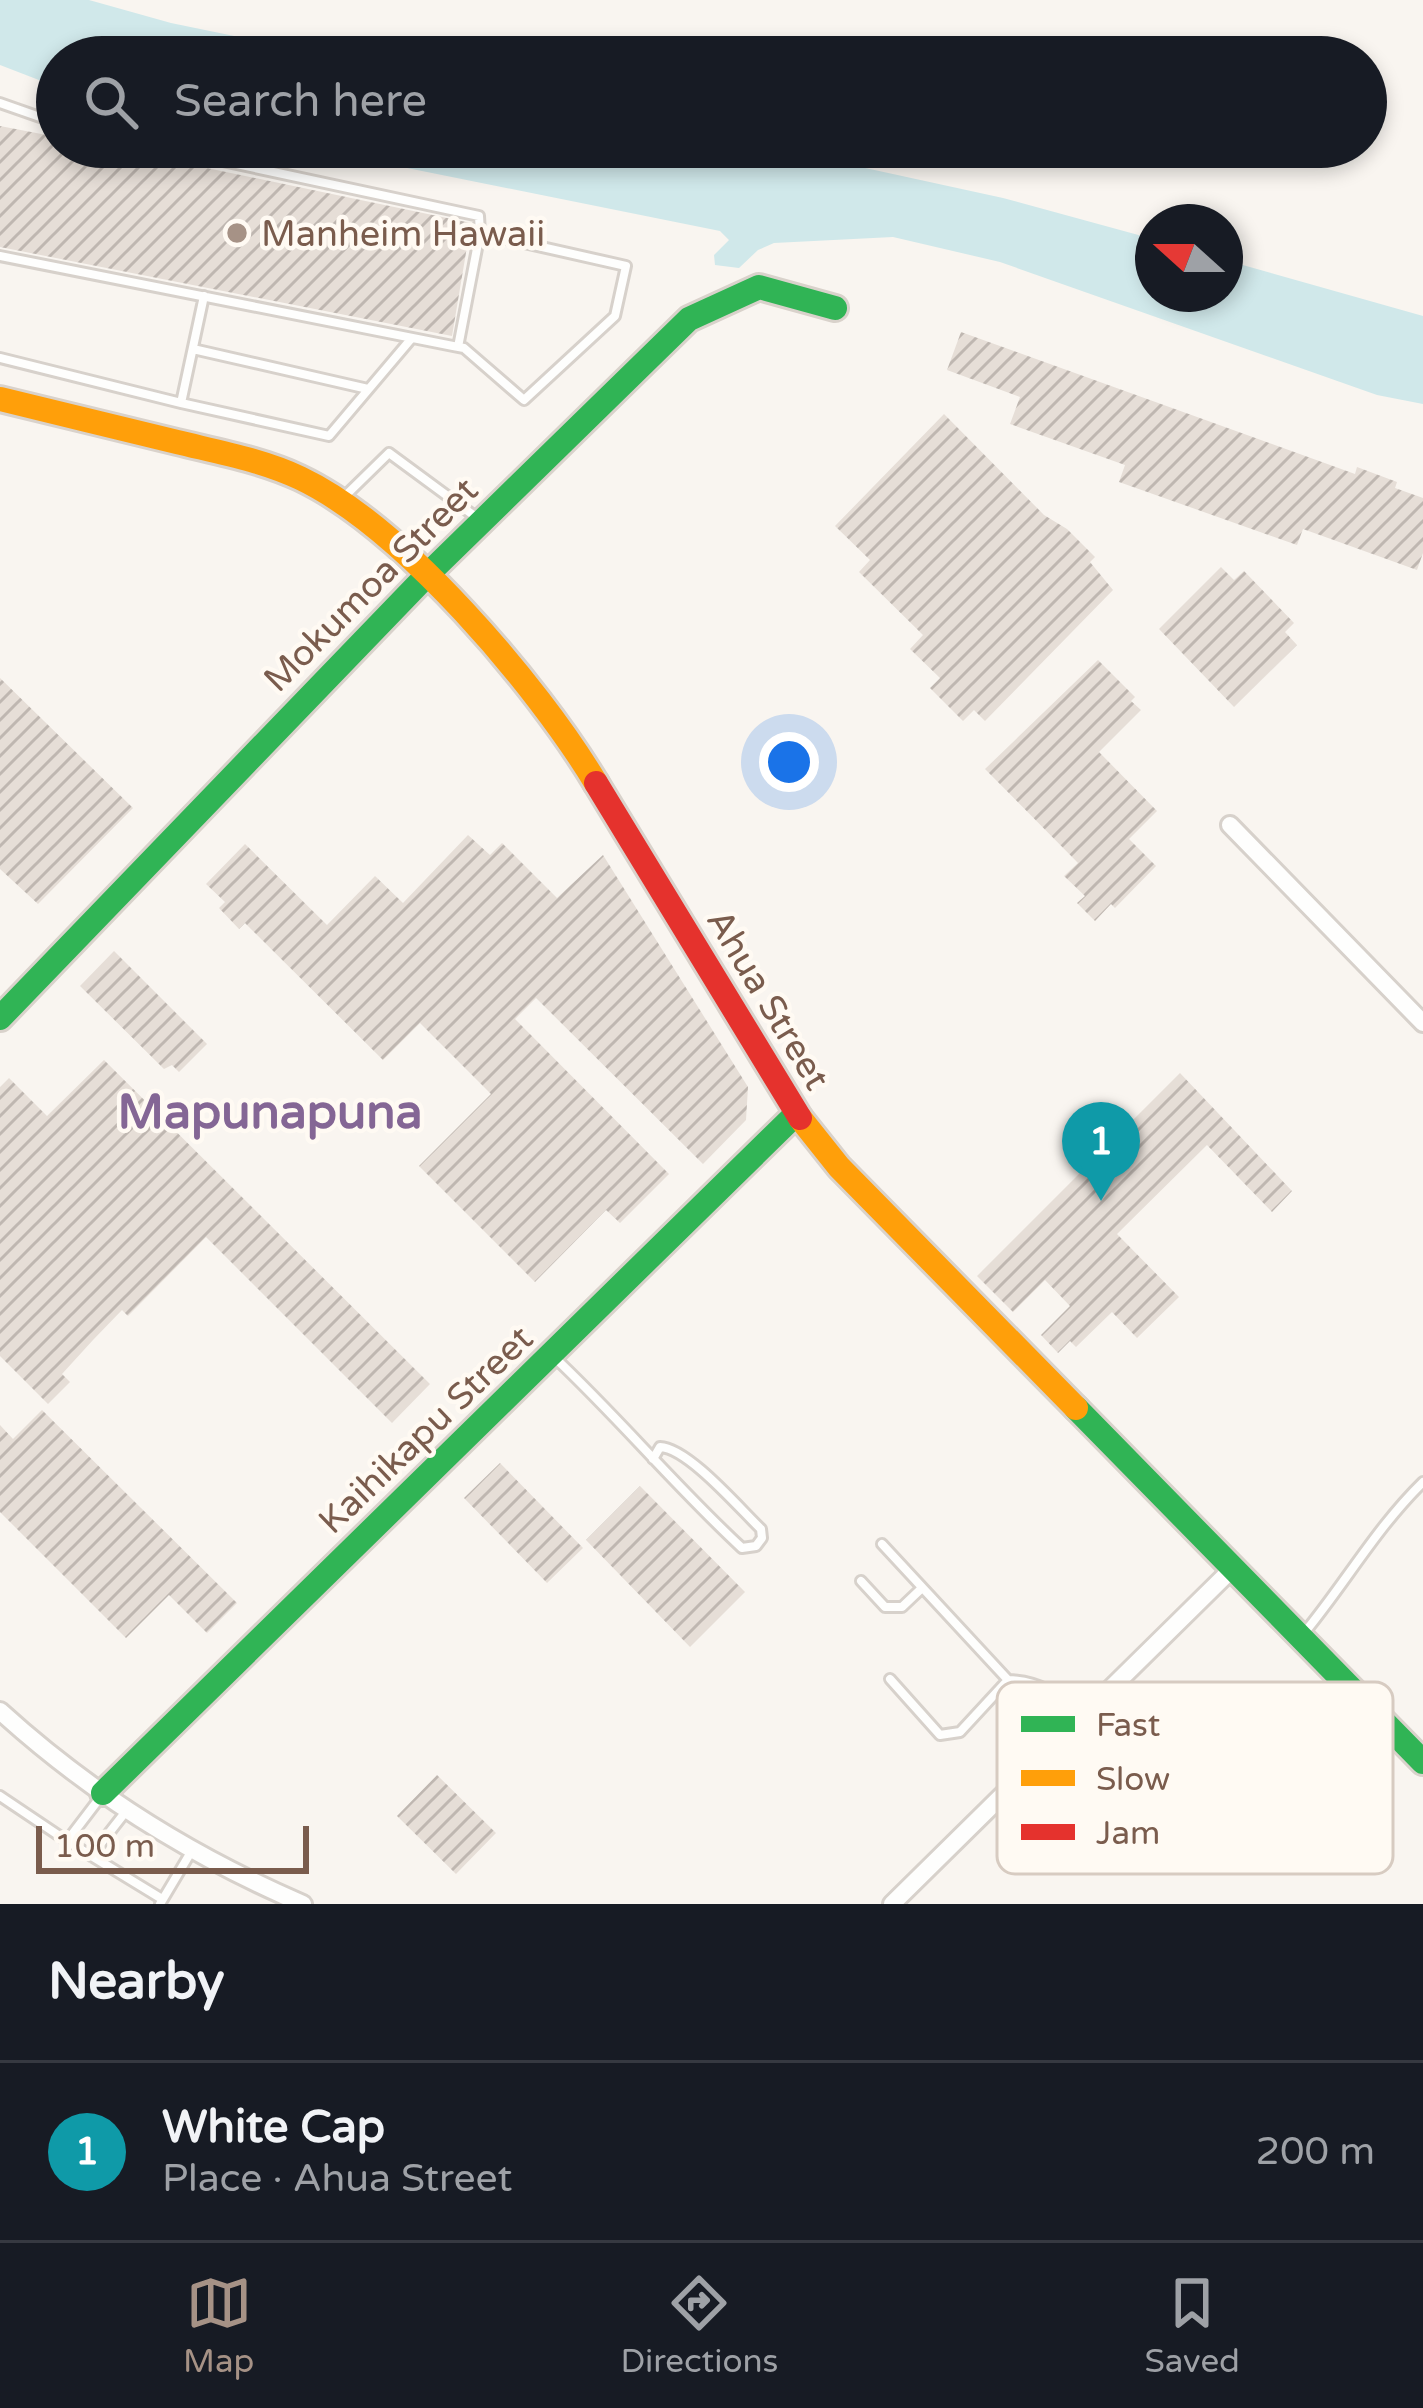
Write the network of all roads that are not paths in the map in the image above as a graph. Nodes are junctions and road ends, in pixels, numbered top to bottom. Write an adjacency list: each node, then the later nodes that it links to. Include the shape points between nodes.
1 (0, 103): 2 (lane)
2 (36, 116)
3 (255, 168): 4 (lane, via 478,216)
4 (480, 233): 9 (lane); 9 (lane, via 626,266 620,302 615,316 524,400)
5 (0, 256): 6 (lane)
6 (204, 296): 8 (lane); 10 (lane)
7 (835, 308): 16 (street, Mokumoa Street, via 759,287 689,319)
8 (412, 338): 9 (lane); 12 (lane)
9 (458, 347)
10 (193, 349): 12 (lane); 14 (lane)
11 (0, 358): 14 (lane)
12 (368, 388): 14 (lane, via 328,436)
13 (0, 399): 15 (street, Ahua Street, via 234,456 300,478)
14 (181, 403)
15 (338, 503): 16 (lane, via 389,453); 17 (street, Ahua Street)
16 (481, 521): 17 (street, Mokumoa Street)
17 (427, 575): 19 (street, Mokumoa Street); 21 (street, Ahua Street, via 528,685 582,760)
18 (1230, 825): 20 (street)
19 (0, 1018)
20 (1423, 1023)
21 (796, 1114): 22 (street, Kaihikapu Street); 26 (street, Ahua Street)
22 (553, 1355): 23 (lane); 39 (street, Kaihikapu Street)
23 (652, 1459): 23 (lane, via 742,1548 756,1546 761,1529 669,1446)
24 (1423, 1482): 29 (lane, via 1386,1517)
25 (882, 1544): 28 (lane)
26 (1232, 1569): 29 (street, Ahua Street); 33 (street)
27 (861, 1581): 28 (lane, via 885,1607 902,1607)
28 (922, 1588): 31 (lane)
29 (1300, 1637): 34 (street, Ahua Street)
30 (890, 1679): 35 (lane, via 940,1735 960,1732)
31 (1008, 1680): 32 (lane)
32 (1032, 1682)
33 (1116, 1682)
34 (1344, 1682)
35 (997, 1692)
36 (3, 1719): 39 (street)
37 (1393, 1732): 38 (street, Ahua Street)
38 (1423, 1762)
39 (104, 1793): 42 (street); 43 (lane)
40 (0, 1796): 43 (lane)
41 (997, 1800): 48 (street)
42 (128, 1809): 44 (street); 45 (lane)
43 (67, 1841): 45 (lane)
44 (191, 1850): 46 (lane); 47 (street)
45 (91, 1856): 46 (lane)
46 (161, 1902)
47 (303, 1904)
48 (892, 1904)

